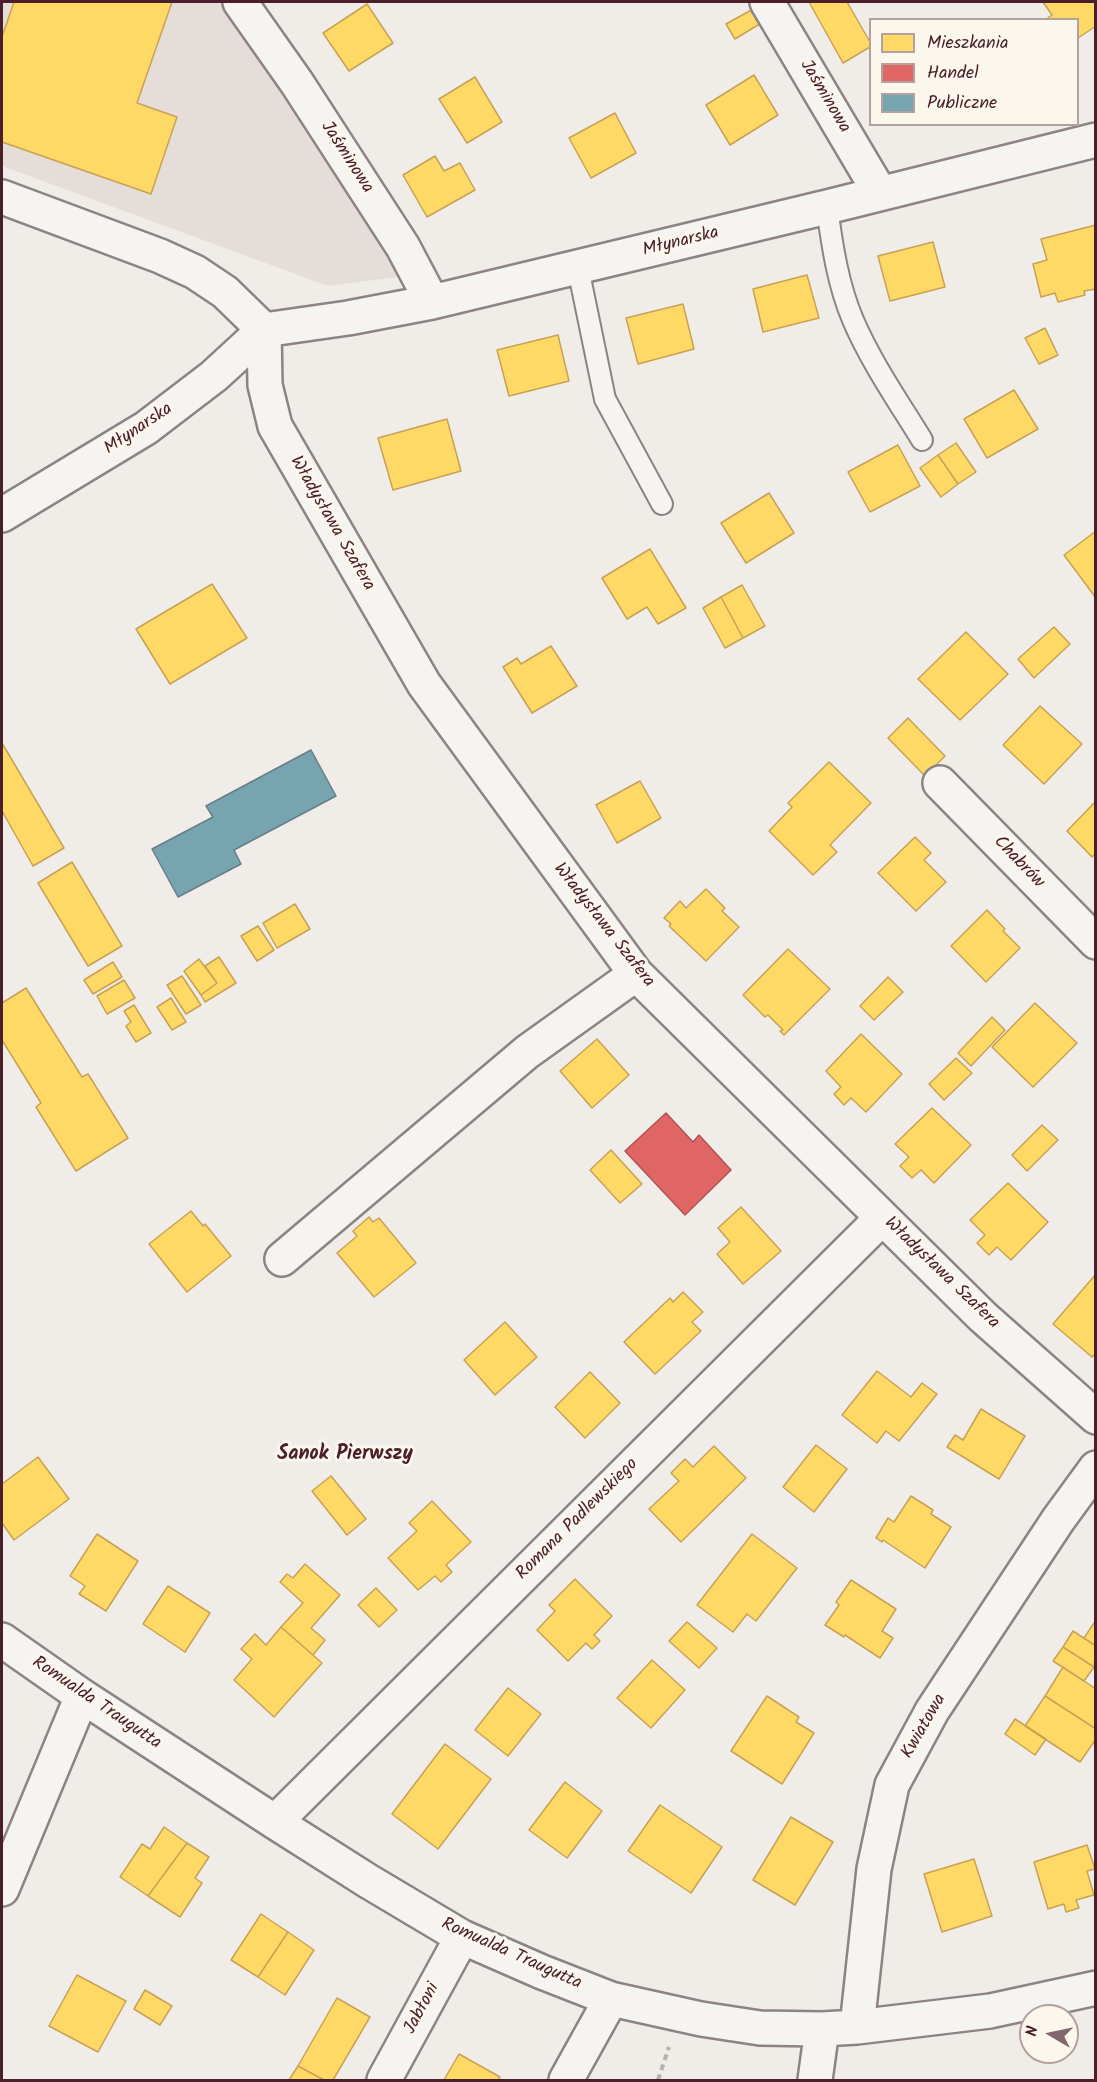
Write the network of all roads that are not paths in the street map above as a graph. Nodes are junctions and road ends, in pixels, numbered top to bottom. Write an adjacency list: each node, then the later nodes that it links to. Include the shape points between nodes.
1 (767, 2): 4 (street, Jaśminowa)
2 (256, 7): 8 (street, Jaśminowa, via 297,83 403,247)
3 (1095, 140): 4 (street, Młynarska)
4 (880, 193): 6 (street, Młynarska)
5 (2, 197): 9 (street, via 195,272 225,292)
6 (827, 207): 7 (street, Młynarska); 10 (lane, via 836,263 853,319)
7 (578, 268): 8 (street, Młynarska); 11 (lane, via 605,399)
8 (432, 302): 9 (street, Młynarska)
9 (264, 330): 12 (street, Młynarska, via 214,376 146,428); 15 (street, Władysława Szafera, via 265,385 275,426 424,684)
10 (922, 440)
11 (662, 504)
12 (2, 515)
13 (940, 783): 14 (street, Chabrów)
14 (1095, 942)
15 (636, 974): 16 (street, Władysława Szafera); 17 (street, via 527,1052)
16 (882, 1218): 18 (street, Władysława Szafera, via 983,1317); 22 (street, Romana Padlewskiego)
17 (282, 1259)
18 (1095, 1417)
19 (1095, 1467): 27 (street, Kwiatowa, via 932,1711 892,1785 874,1869)
20 (2, 1641): 21 (street, Romualda Traugutta)
21 (82, 1696): 22 (street, Romualda Traugutta); 23 (street)
22 (275, 1822): 24 (street, Romualda Traugutta)
23 (2, 1889)
24 (462, 1937): 26 (street, Romualda Traugutta); 29 (street, Jabłoni)
25 (1095, 1988): 27 (street, Romualda Traugutta, via 990,2011)
26 (611, 1999): 28 (street, Romualda Traugutta, via 760,2028); 30 (street)
27 (856, 2026): 28 (street, Romualda Traugutta)
28 (822, 2028): 31 (street)
29 (384, 2080)
30 (566, 2080)
31 (815, 2080)

